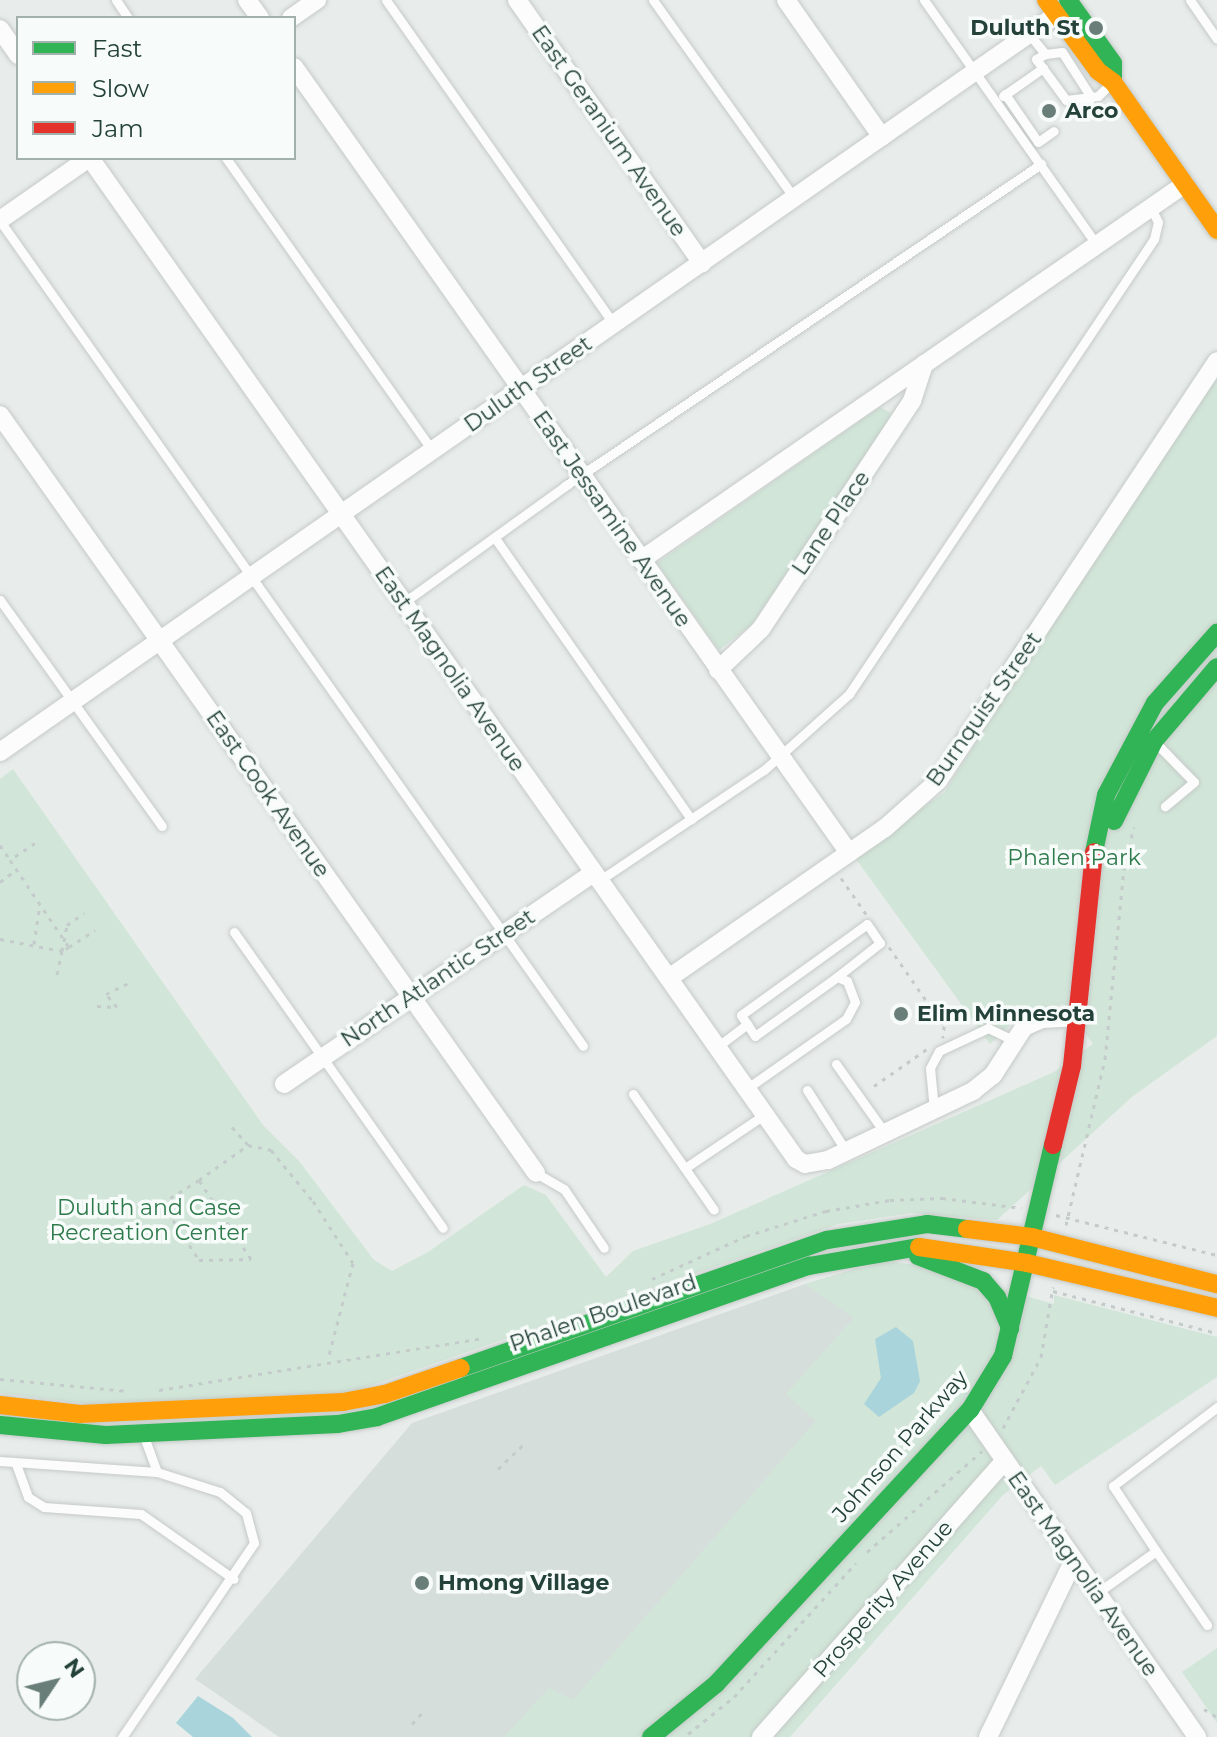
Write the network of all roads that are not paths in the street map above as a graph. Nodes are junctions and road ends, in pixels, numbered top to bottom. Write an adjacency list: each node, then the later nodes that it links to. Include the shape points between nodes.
1 (317, 0): 9 (street)
2 (386, 0): 35 (lane)
3 (517, 0): 34 (street, East Geranium Avenue)
4 (653, 0): 29 (lane)
5 (786, 0): 23 (street)
6 (924, 0): 17 (lane)
7 (1190, 0): 12 (lane)
8 (1064, 4): 11 (street, Duluth Street); 18 (main road, via 1098,71)
9 (294, 16)
10 (0, 29): 13 (street)
11 (1029, 34): 14 (lane); 17 (street, Duluth Street)
12 (1217, 39)
13 (16, 52)
14 (1045, 54): 15 (lane, via 1036,59); 20 (lane, via 1062,52)
15 (1043, 68): 19 (lane); 20 (lane, via 1066,100)
16 (296, 70): 38 (street, East Jessamine Avenue)
17 (975, 72): 19 (lane); 23 (street, Duluth Street)
18 (1113, 82): 20 (lane); 28 (main road)
19 (1000, 97): 22 (lane, via 1038,142); 27 (lane)
20 (1091, 97): 21 (lane)
21 (1082, 113)
22 (1054, 131)
23 (882, 137): 29 (street, Duluth Street)
24 (87, 160): 31 (street)
25 (91, 160): 42 (street, East Magnolia Avenue)
26 (227, 160): 40 (lane)
27 (1041, 164): 33 (lane); 41 (lane)
28 (1185, 184): 30 (street); 32 (main road)
29 (794, 198): 34 (street, Duluth Street)
30 (1151, 208): 33 (street); 56 (lane, via 1158,222 1154,239 849,694)
31 (0, 220): 45 (lane)
32 (1217, 230)
33 (1097, 245): 37 (street)
34 (702, 263): 35 (street, Duluth Street)
35 (614, 324): 38 (street, Duluth Street)
36 (1217, 361): 60 (street, Burnquist Street, via 938,781)
37 (924, 364): 44 (street); 51 (street, Lane Place, via 912,401 761,629)
38 (521, 389): 40 (street, Duluth Street); 41 (street, East Jessamine Avenue)
39 (0, 415): 49 (street, East Cook Avenue)
40 (432, 450): 42 (street, Duluth Street)
41 (581, 475): 43 (lane); 44 (street, East Jessamine Avenue)
42 (341, 514): 45 (street, Duluth Street); 47 (street, East Magnolia Avenue)
43 (495, 538): 47 (lane); 58 (lane)
44 (641, 560): 51 (street, East Jessamine Avenue)
45 (253, 576): 49 (street, Duluth Street); 64 (lane)
46 (0, 600): 52 (lane)
47 (403, 603): 61 (street, East Magnolia Avenue)
48 (1217, 633): 53 (main road, Johnson Parkway, via 1176,675)
49 (159, 641): 52 (street, Duluth Street); 67 (street, East Cook Avenue)
50 (1217, 667): 54 (main road, Johnson Parkway)
51 (718, 670): 56 (street, East Jessamine Avenue)
52 (72, 702): 55 (street, Duluth Street); 59 (lane)
53 (1137, 732): 54 (lane); 62 (main road, Johnson Parkway, via 1106,795 1095,833)
54 (1154, 741): 57 (lane, via 1194,782); 62 (main road, Johnson Parkway, via 1118,807)
55 (0, 752)
56 (779, 756): 58 (lane); 60 (street, East Jessamine Avenue)
57 (1165, 806)
58 (691, 819): 61 (lane)
59 (162, 826)
60 (849, 853): 66 (street, Burnquist Street)
61 (596, 877): 64 (street, North Atlantic Street); 66 (street, East Magnolia Avenue)
62 (1088, 925): 68 (main road, Johnson Parkway)
63 (234, 932): 73 (lane)
64 (505, 933): 67 (street, North Atlantic Street); 71 (lane)
65 (837, 977): 69 (lane, via 755,1036); 69 (lane, via 880,943 869,923); 76 (lane, via 847,981 855,1002 846,1019)
66 (669, 978): 72 (street, East Magnolia Avenue)
67 (411, 997): 73 (street, North Atlantic Street); 84 (street, East Cook Avenue)
68 (1080, 1017): 70 (street, via 1042,1019 1024,1027); 87 (main road, Johnson Parkway)
69 (744, 1020): 72 (lane)
70 (1013, 1040): 79 (street, via 985,1083); 79 (lane, via 988,1028 939,1051 930,1068)
71 (583, 1046)
72 (717, 1047): 76 (street, East Magnolia Avenue)
73 (323, 1057): 75 (street, North Atlantic Street); 86 (lane)
74 (836, 1064): 81 (lane)
75 (284, 1084)
76 (746, 1089): 80 (street, East Magnolia Avenue)
77 (807, 1090): 82 (lane)
78 (633, 1094): 83 (lane)
79 (934, 1110): 81 (street)
80 (764, 1115): 82 (street, East Magnolia Avenue, via 796,1159 818,1163); 83 (lane)
81 (885, 1133): 82 (street)
82 (846, 1151)
83 (685, 1168): 85 (lane)
84 (536, 1173): 88 (lane, via 564,1189)
85 (714, 1210)
86 (443, 1228)
87 (1032, 1237): 90 (main road, Johnson Parkway); 91 (main road, Phalen Boulevard); 97 (main road, Phalen Boulevard, via 927,1224 878,1229 827,1240 385,1394 343,1402)
88 (604, 1248)
89 (824, 1262): 90 (main road, Phalen Boulevard, via 940,1246); 93 (main road, via 903,1254 957,1268 993,1291); 99 (main road, Phalen Boulevard, via 377,1417 338,1424)
90 (1027, 1263): 92 (main road, Phalen Boulevard); 93 (main road, Johnson Parkway)
91 (1217, 1284)
92 (1217, 1308)
93 (1010, 1328): 96 (main road, Johnson Parkway, via 1003,1356)
94 (0, 1405): 97 (main road, Phalen Boulevard, via 80,1414)
95 (1217, 1407): 104 (lane, via 1113,1486)
96 (970, 1410): 100 (street, East Magnolia Avenue); 110 (main road, Johnson Parkway, via 716,1684)
97 (141, 1412): 99 (lane)
98 (0, 1425): 99 (main road, Phalen Boulevard, via 52,1433)
99 (143, 1433): 103 (lane)
100 (1005, 1460): 105 (street, East Magnolia Avenue); 111 (street, Prosperity Avenue)
101 (0, 1461): 102 (lane)
102 (16, 1464): 103 (lane); 106 (lane, via 28,1497 44,1507 141,1514)
103 (157, 1472): 106 (lane, via 220,1492 246,1513 254,1543)
104 (1156, 1551): 107 (lane); 108 (lane)
105 (1074, 1560): 107 (street, East Magnolia Avenue); 112 (street)
106 (234, 1579): 109 (lane)
107 (1097, 1593): 113 (street, East Magnolia Avenue)
108 (1207, 1625)
109 (122, 1737)
110 (651, 1737)
111 (761, 1737)
112 (988, 1737)
113 (1197, 1737)

